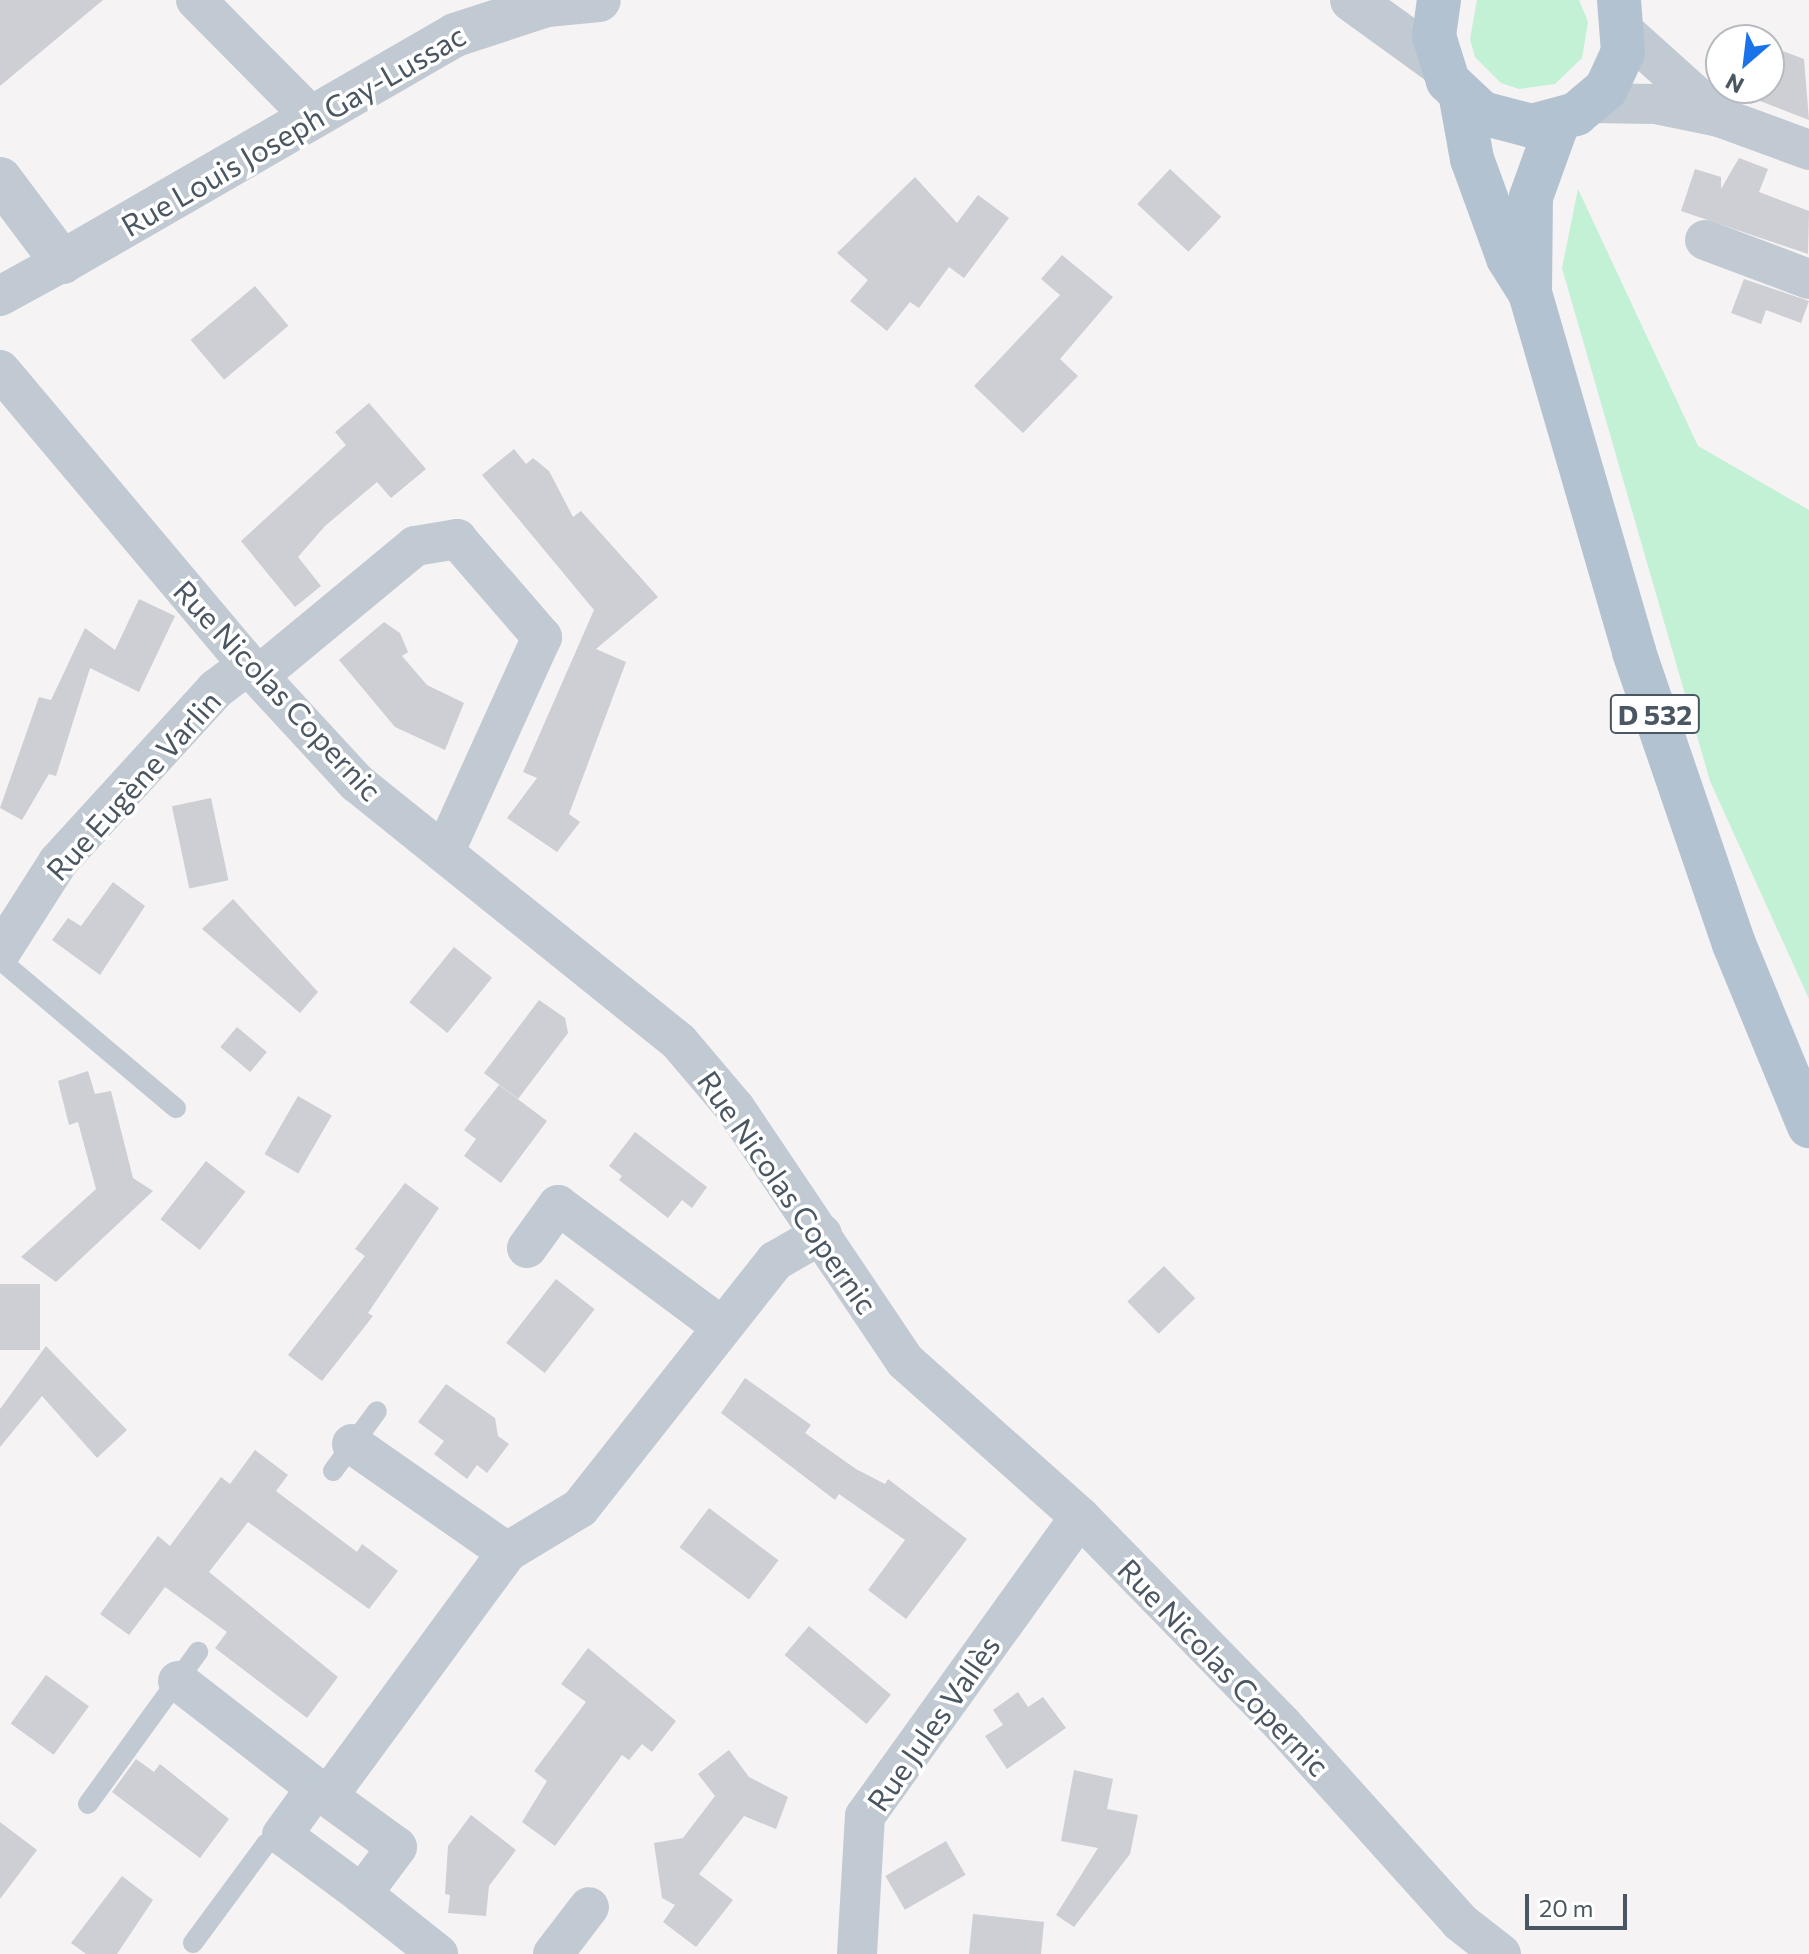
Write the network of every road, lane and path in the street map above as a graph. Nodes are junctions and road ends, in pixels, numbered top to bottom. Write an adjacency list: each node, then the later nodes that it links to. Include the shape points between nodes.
1 (196, 0): 8 (street)
2 (599, 0): 8 (street, Rue Louis Joseph Gay-Lussac, via 500,16)
3 (1352, 0): 6 (street)
4 (1439, 0): 6 (main road, via 1434,36)
5 (1627, 14): 7 (main road, via 1616,71); 9 (street)
6 (1450, 80): 7 (main road, via 1506,123); 15 (main road, D 532, via 1508,258)
7 (1575, 112): 9 (street, via 1655,104); 15 (main road, D 532, via 1531,197)
8 (310, 115): 13 (street, Rue Louis Joseph Gay-Lussac)
9 (1719, 117): 10 (street)
10 (1809, 150)
11 (0, 179): 13 (street)
12 (1705, 240): 14 (street)
13 (62, 262): 16 (street, Rue Louis Joseph Gay-Lussac)
14 (1809, 279)
15 (1530, 293): 23 (main road, D 532, via 1634,652 1734,944)
16 (0, 296)
17 (0, 370): 18 (street, Rue Nicolas Copernic)
18 (253, 671): 19 (street, Rue Nicolas Copernic, via 357,783); 19 (street, Rue Eugène Varlin, via 415,546 457,539 542,637); 20 (street, Rue Eugène Varlin, via 216,689 58,862)
19 (444, 853): 24 (street, Rue Nicolas Copernic, via 679,1042 735,1108)
20 (0, 953)
21 (0, 960): 22 (lane)
22 (176, 1108)
23 (1809, 1126)
24 (822, 1234): 26 (street, via 775,1261); 29 (street, Rue Nicolas Copernic, via 905,1361)
25 (527, 1248): 26 (street, via 558,1205)
26 (722, 1327): 30 (street, via 580,1508)
27 (377, 1411): 28 (lane)
28 (343, 1458): 30 (street)
29 (1080, 1517): 40 (street, Rue Jules Vallès, via 865,1816); 41 (street, Rue Nicolas Copernic, via 1282,1724 1460,1922)
30 (507, 1552): 32 (street)
31 (188, 1666): 32 (street); 33 (lane)
32 (322, 1792): 34 (street); 35 (street, via 397,1847)
33 (88, 1804)
34 (282, 1835): 35 (street); 37 (lane, via 266,1844)
35 (362, 1894): 38 (street)
36 (589, 1907): 39 (street)
37 (193, 1943)
38 (438, 1954)
39 (553, 1954)
40 (857, 1954)
41 (1501, 1954)

